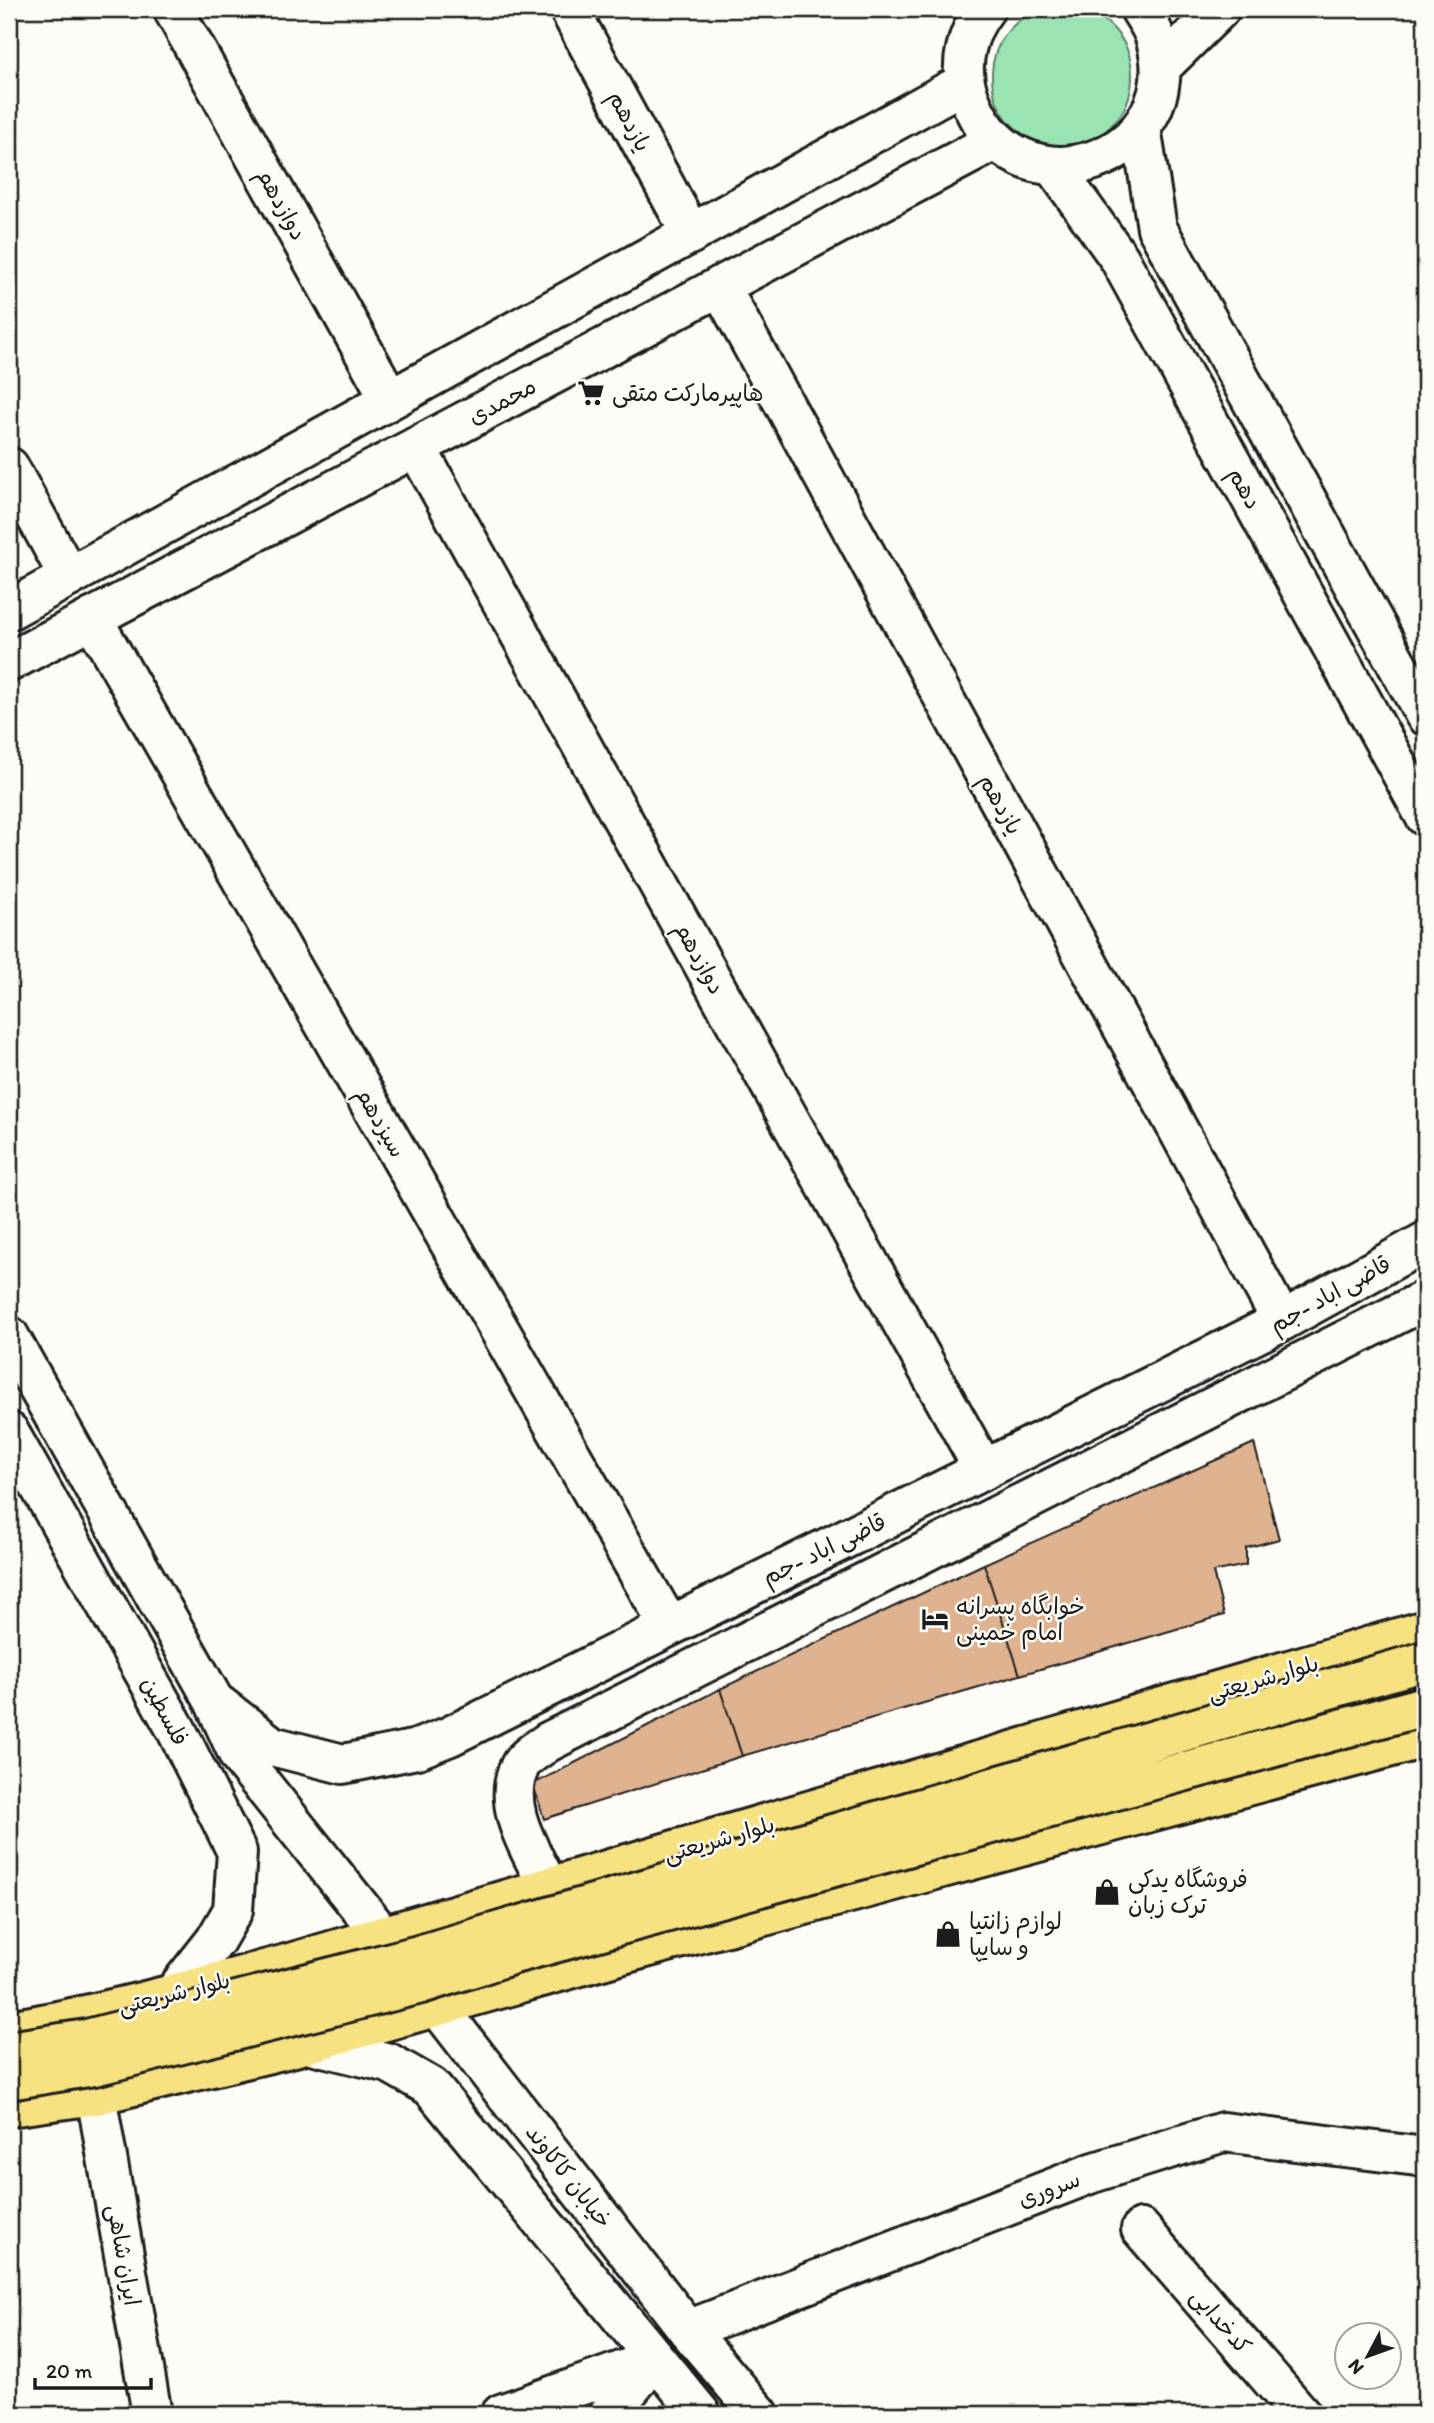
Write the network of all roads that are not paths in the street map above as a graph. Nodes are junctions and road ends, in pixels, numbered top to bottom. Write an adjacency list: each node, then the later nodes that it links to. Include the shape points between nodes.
1 (173, 9): 13 (main road, دوازدهم)
2 (569, 9): 11 (main road, یازدهم)
3 (1140, 9): 6 (main road, via 1155,36)
4 (1220, 9): 6 (main road)
5 (977, 13): 7 (main road, via 965,51)
6 (1161, 67): 8 (main road, via 1156,100)
7 (964, 83): 9 (main road, via 975,114); 11 (main road)
8 (1141, 128): 10 (main road, via 1117,150 1087,164); 20 (main road, via 1157,228)
9 (995, 141): 10 (main road, via 1023,159); 12 (main road, محمدی)
10 (1054, 167): 21 (main road, دهم, via 1119,258)
11 (691, 234): 12 (main road, یازدهم); 13 (main road)
12 (720, 286): 14 (main road, محمدی); 24 (main road, یازدهم)
13 (390, 400): 14 (main road, دوازدهم); 16 (main road)
14 (416, 447): 18 (main road, محمدی); 27 (main road, دوازدهم)
15 (9, 467): 16 (main road)
16 (69, 577): 17 (main road); 18 (main road, سیزدهم)
17 (9, 610)
18 (92, 618): 19 (main road, محمدی); 28 (main road, سیزدهم)
19 (9, 662)
20 (1425, 715)
21 (1425, 816)
22 (1425, 1242): 24 (main road, قاضی اباد -جم)
23 (1425, 1300): 35 (main road, قاضی اباد -جم, via 548,1742 520,1764 512,1793)
24 (1282, 1321): 27 (main road, قاضی اباد -جم)
25 (9, 1336): 31 (main road, فلسطین)
26 (9, 1432): 39 (main road, فلسطین, via 176,1730 237,1853 233,1910 215,1941)
27 (984, 1470): 28 (main road, قاضی اباد -جم)
28 (669, 1626): 31 (main road, قاضی اباد -جم, via 450,1736 418,1749 343,1764 272,1746)
29 (1425, 1630): 34 (main road, بلوار شریعتی)
30 (1425, 1661): 43 (main road, bridge, via 415,1956 88,2039)
31 (214, 1701): 36 (main road, فلسطین, via 239,1756)
32 (1425, 1706): 46 (main road, bridge, via 421,1983 94,2066)
33 (1425, 1738): 37 (main road)
34 (606, 1872): 35 (main road, بلوار شریعتی); 37 (main road, via 595,1883 587,1911 598,1938)
35 (539, 1891): 36 (main road, بلوار شریعتی); 38 (main road, via 555,1914 564,1944)
36 (383, 1936): 39 (main road, بلوار شریعتی); 40 (main road, خیابان کاکاوند)
37 (623, 1954): 38 (main road)
38 (554, 1974): 40 (main road)
39 (169, 1995): 41 (main road, بلوار شریعتی); 44 (main road, via 150,2006 142,2022 141,2040 148,2057 161,2069)
40 (438, 2006): 42 (main road); 49 (main road, خیابان کاکاوند)
41 (27, 2027): 46 (main road, via 58,2031 74,2054 74,2069 60,2094 47,2101)
42 (307, 2043): 44 (main road); 50 (main road, via 389,2063 431,2087)
43 (9, 2051)
44 (179, 2074): 45 (main road)
45 (96, 2095): 46 (main road); 51 (main road, ایران شاهی)
46 (17, 2096)
47 (1425, 2157): 49 (main road, سروری, via 1223,2132 1092,2173)
48 (1141, 2229): 56 (main road, کدخدایی)
49 (688, 2330): 55 (main road, خیابان کاکاوند)
50 (655, 2358): 52 (main road); 53 (main road); 54 (main road)
51 (152, 2414)
52 (501, 2414)
53 (609, 2414)
54 (701, 2414)
55 (759, 2414)
56 (1301, 2414)

